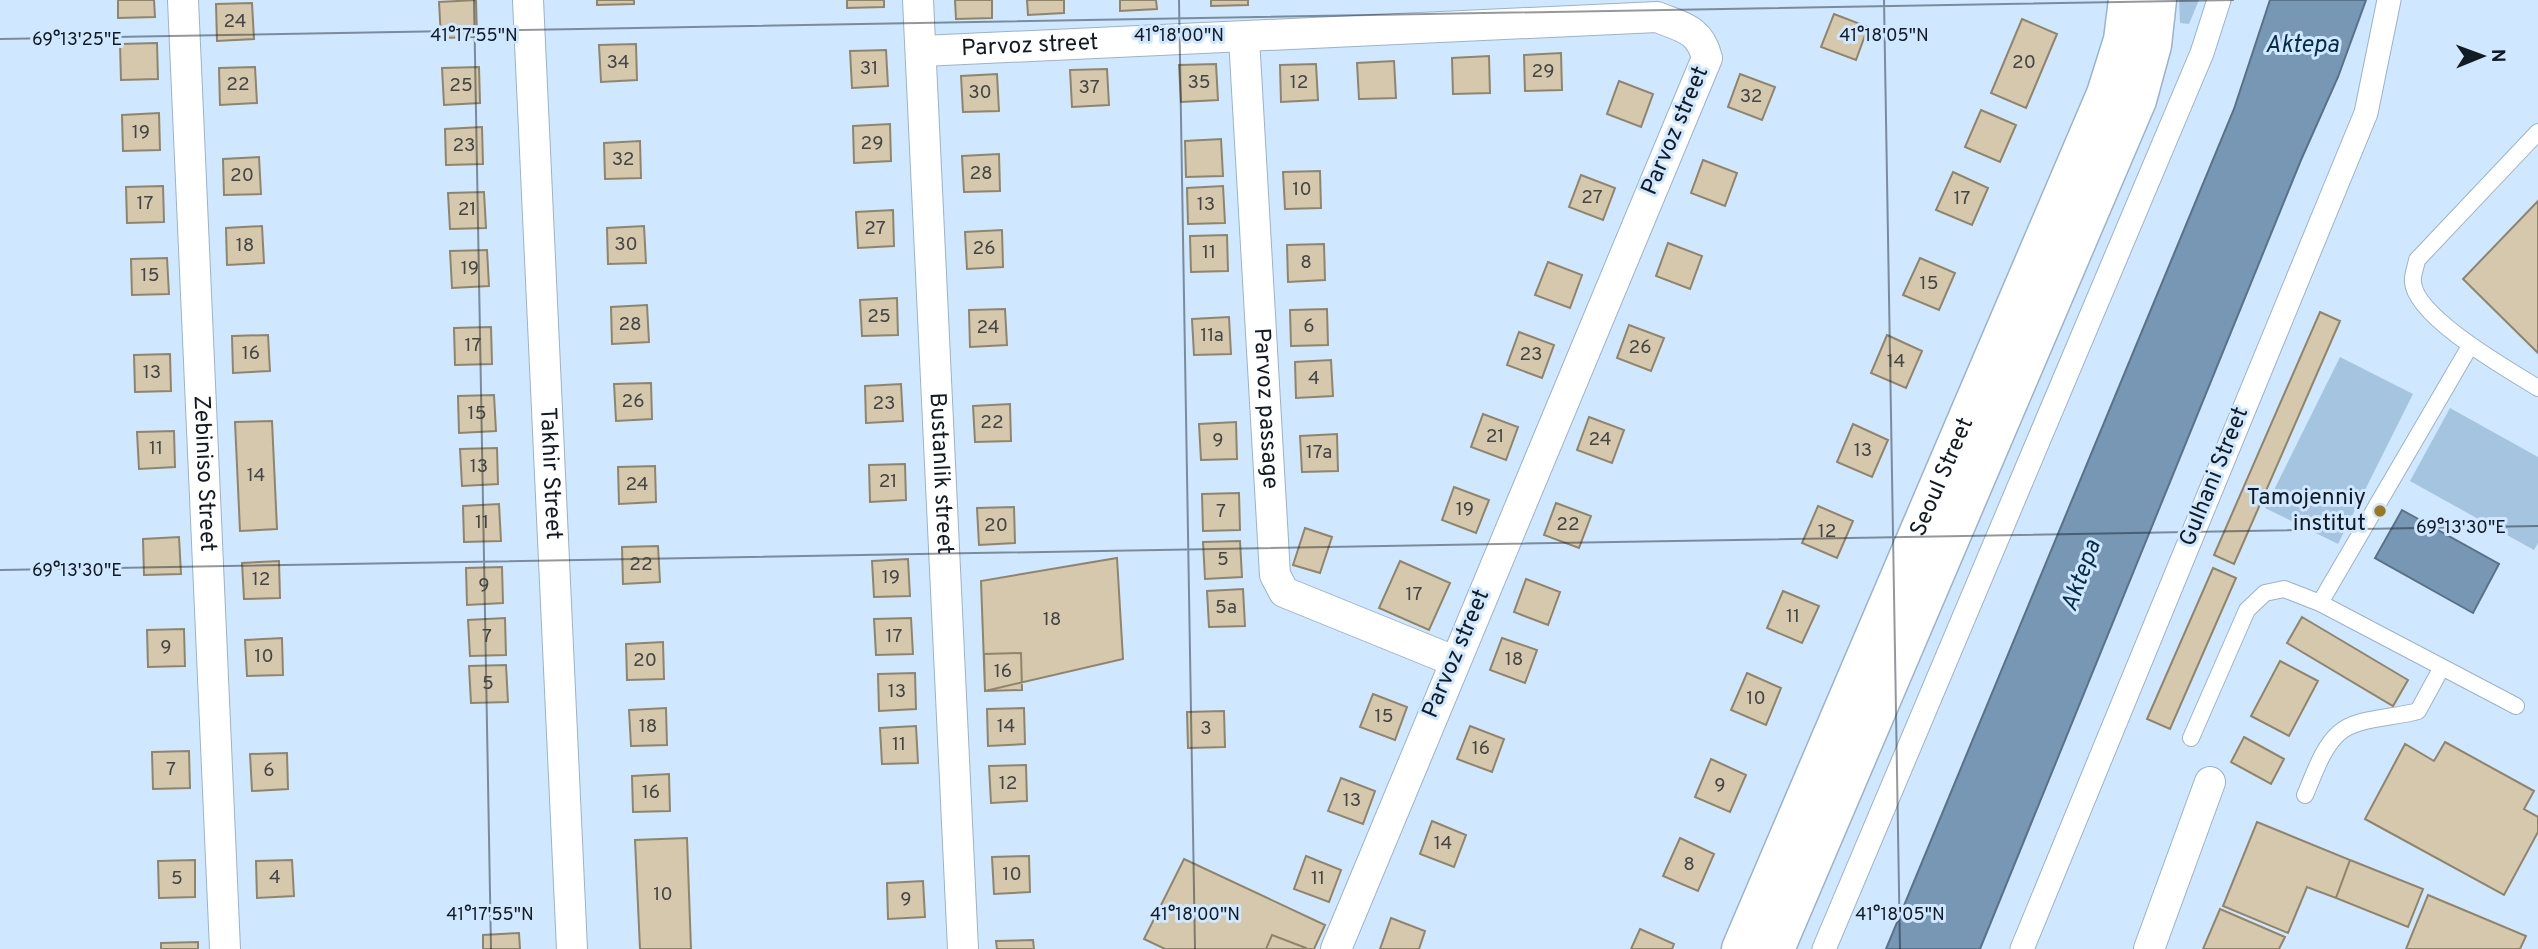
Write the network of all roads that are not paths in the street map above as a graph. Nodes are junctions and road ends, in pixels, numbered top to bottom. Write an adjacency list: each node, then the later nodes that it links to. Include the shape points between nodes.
1 (184, 0): 20 (street, Zebiniso Street)
2 (528, 0): 21 (street, Takhir Street)
3 (918, 0): 9 (street, Bustanlik street)
4 (2128, 0): 24 (main road, Seoul Street, via 2116,67 2089,138)
5 (2157, 0): 25 (main road, Seoul Street, via 2152,45 2137,100)
6 (2219, 0): 26 (street, via 2202,52)
7 (2389, 0): 27 (street, Gulhani Street, via 2366,113)
8 (1244, 38): 9 (street, Parvoz street); 14 (street, Parvoz passage, via 1275,575 1283,592); 14 (street, Parvoz street, via 1657,17 1689,29 1703,42 1707,58)
9 (922, 51): 22 (street, Bustanlik street)
10 (2538, 132): 11 (lane, via 2417,260 2413,282 2419,300)
11 (2470, 346): 12 (lane); 13 (lane)
12 (2538, 388)
13 (2320, 603): 15 (lane); 17 (lane, via 2284,589 2265,593 2247,610)
14 (1454, 661): 23 (street, Parvoz street)
15 (2442, 667): 16 (lane); 19 (lane, via 2418,711 2341,731)
16 (2516, 706)
17 (2191, 738)
18 (2210, 782): 28 (street)
19 (2305, 795)
20 (225, 949)
21 (572, 949)
22 (963, 949)
23 (1336, 949)
24 (1741, 949)
25 (1776, 949)
26 (1824, 949)
27 (2022, 949)
28 (2149, 949)

